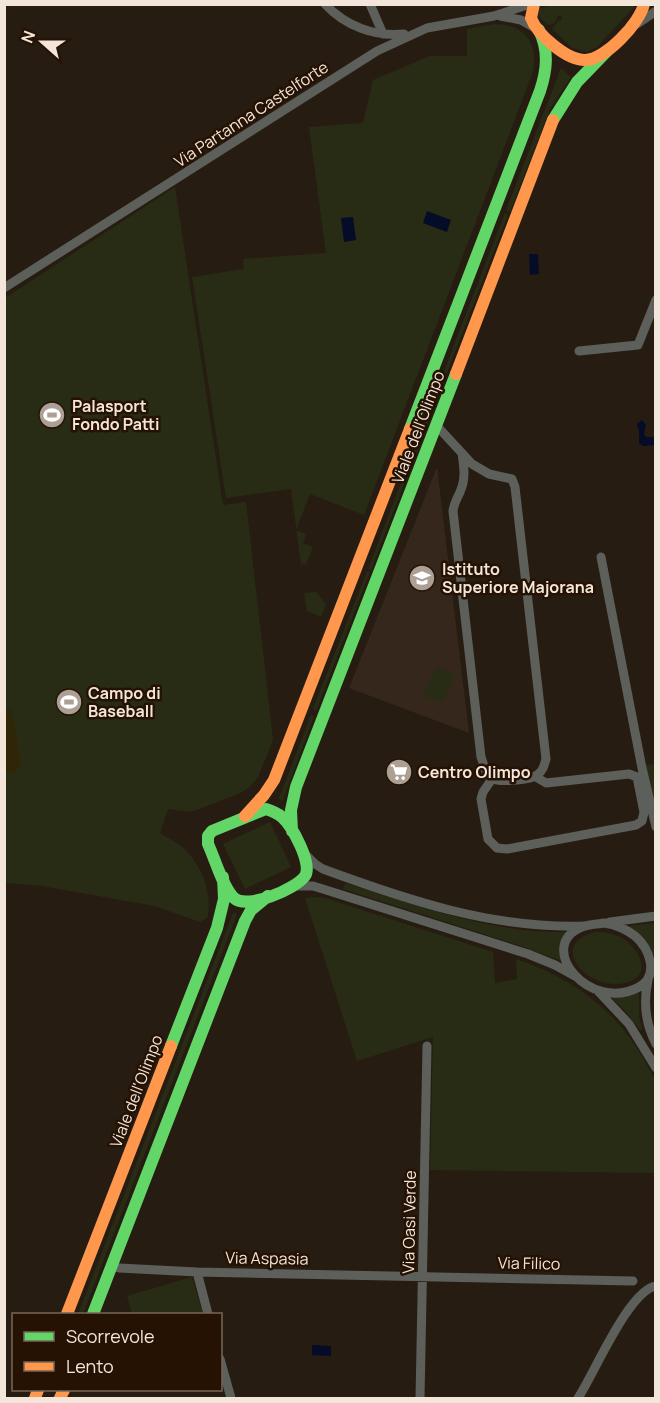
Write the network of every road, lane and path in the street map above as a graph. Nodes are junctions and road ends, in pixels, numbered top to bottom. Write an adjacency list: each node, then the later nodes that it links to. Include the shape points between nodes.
1 (325, 4): 11 (street, via 354,26)
2 (370, 4): 11 (street)
3 (532, 4): 7 (street, Via Partanna Castelforte); 8 (street, Viale dell'Olimpo, via 531,16)
4 (644, 4): 9 (street, Viale dell'Olimpo, via 640,16)
5 (494, 5): 7 (street)
6 (656, 12): 9 (street)
7 (494, 16): 8 (street, via 521,20); 10 (street, Via Partanna Castelforte)
8 (538, 30): 12 (street, via 565,54 579,60 592,59); 21 (street, Viale dell'Olimpo, via 547,51 540,91 274,780)
9 (627, 30): 12 (street, Viale dell'Olimpo)
10 (416, 32): 11 (street); 13 (street, Via Partanna Castelforte, via 366,58)
11 (383, 34)
12 (608, 50): 16 (street, Viale dell'Olimpo, via 577,81 558,110)
13 (4, 288)
14 (656, 300): 15 (street, via 638,345)
15 (579, 351)
16 (436, 425): 17 (street); 23 (street, Viale dell'Olimpo, via 294,794)
17 (462, 453): 19 (street, via 489,474 512,479 515,487 546,759); 20 (street, via 465,473 453,511 481,757)
18 (601, 558): 22 (street)
19 (536, 777): 20 (street, via 501,782); 20 (street, via 546,783 629,774 637,777 644,812 642,821 497,848 488,838 481,800)
20 (492, 779)
21 (245, 816): 23 (street, via 266,809 274,811 286,819); 25 (street, via 208,836 207,844)
22 (656, 827)
23 (292, 831): 24 (street)
24 (300, 849): 26 (street, via 307,865 306,875); 30 (street, via 323,869 463,914 509,923)
25 (223, 877): 27 (street, via 233,898 241,902 249,904); 42 (street, Viale dell'Olimpo, via 224,898 216,928)
26 (283, 889): 27 (street); 32 (street, via 304,885 326,890 528,954)
27 (268, 896): 37 (street, via 244,921)
28 (656, 916): 29 (street)
29 (605, 923): 30 (street); 31 (street, via 635,936 647,951)
30 (584, 926): 32 (street, via 571,934 564,948)
31 (652, 970): 33 (street, via 643,984 631,991); 34 (street, via 645,995 646,1017)
32 (575, 976): 33 (street)
33 (598, 991): 36 (street, via 629,1024)
34 (656, 1044)
35 (428, 1046): 39 (street, Via Oasi Verde)
36 (656, 1068)
37 (111, 1266): 38 (street, Via Aspasia); 43 (street)
38 (196, 1272): 39 (street, Via Aspasia); 44 (street)
39 (423, 1276): 40 (street, Via Filico); 47 (street, Via Oasi Verde)
40 (633, 1281)
41 (656, 1286): 48 (street, via 649,1287 630,1305)
42 (67, 1313)
43 (93, 1313)
44 (208, 1313)
45 (222, 1366): 46 (street)
46 (231, 1398)
47 (420, 1398)
48 (578, 1398)

